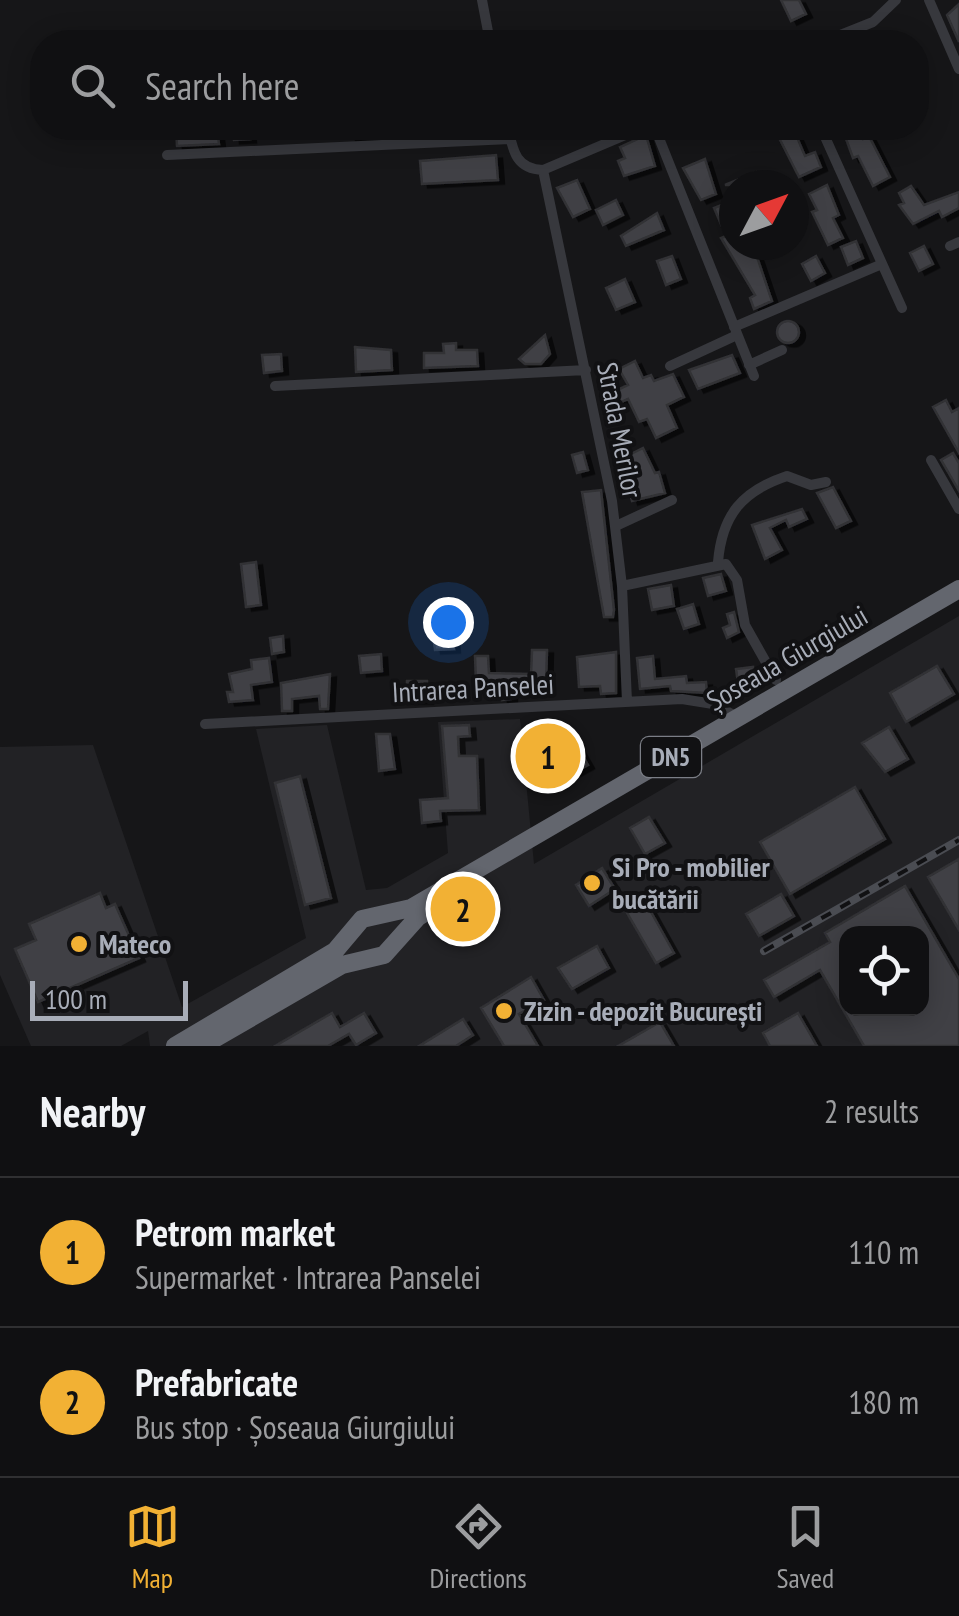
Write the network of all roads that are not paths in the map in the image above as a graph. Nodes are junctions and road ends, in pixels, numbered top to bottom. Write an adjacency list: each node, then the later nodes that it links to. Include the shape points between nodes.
1 (482, 0): 4 (street)
2 (896, 0): 5 (street)
3 (929, 0): 6 (street)
4 (488, 30)
5 (852, 30)
6 (959, 69)
7 (406, 140): 12 (street)
8 (511, 140): 13 (street, via 521,163)
9 (614, 140): 13 (street)
10 (660, 140): 16 (street)
11 (826, 140): 14 (street)
12 (167, 154)
13 (544, 170): 19 (street, Strada Merilor)
14 (882, 264): 15 (street); 16 (street)
15 (902, 308)
16 (736, 331): 17 (street, via 752,370); 18 (street)
17 (782, 350)
18 (670, 366)
19 (586, 370): 20 (street); 25 (street, Strada Merilor)
20 (274, 386)
21 (931, 460): 24 (street)
22 (826, 482): 26 (street, via 817,486 787,476 741,498)
23 (672, 500): 25 (street)
24 (959, 509)
25 (616, 526): 27 (street, Strada Merilor)
26 (718, 562): 27 (street); 30 (street, via 737,580 746,625)
27 (622, 586): 31 (street, Strada Merilor)
28 (959, 589): 32 (highway, Șoseaua Giurgiului / DN5)
29 (959, 602): 36 (highway, Șoseaua Giurgiului / DN5, via 418,917)
30 (776, 680)
31 (627, 702): 32 (street, Intrarea Panselei, via 698,700); 33 (street, Intrarea Panselei)
32 (740, 718): 34 (highway, Șoseaua Giurgiului / DN5, via 411,908)
33 (205, 724)
34 (380, 916): 35 (highway, Șoseaua Giurgiului / DN5, via 362,919); 36 (highway, via 393,928)
35 (353, 934): 37 (highway, via 354,946); 38 (highway, Șoseaua Giurgiului / DN5, via 335,952)
36 (394, 940): 37 (highway, Șoseaua Giurgiului / DN5, via 384,954)
37 (368, 956): 39 (highway, Șoseaua Giurgiului / DN5)
38 (175, 1046)
39 (202, 1046)

